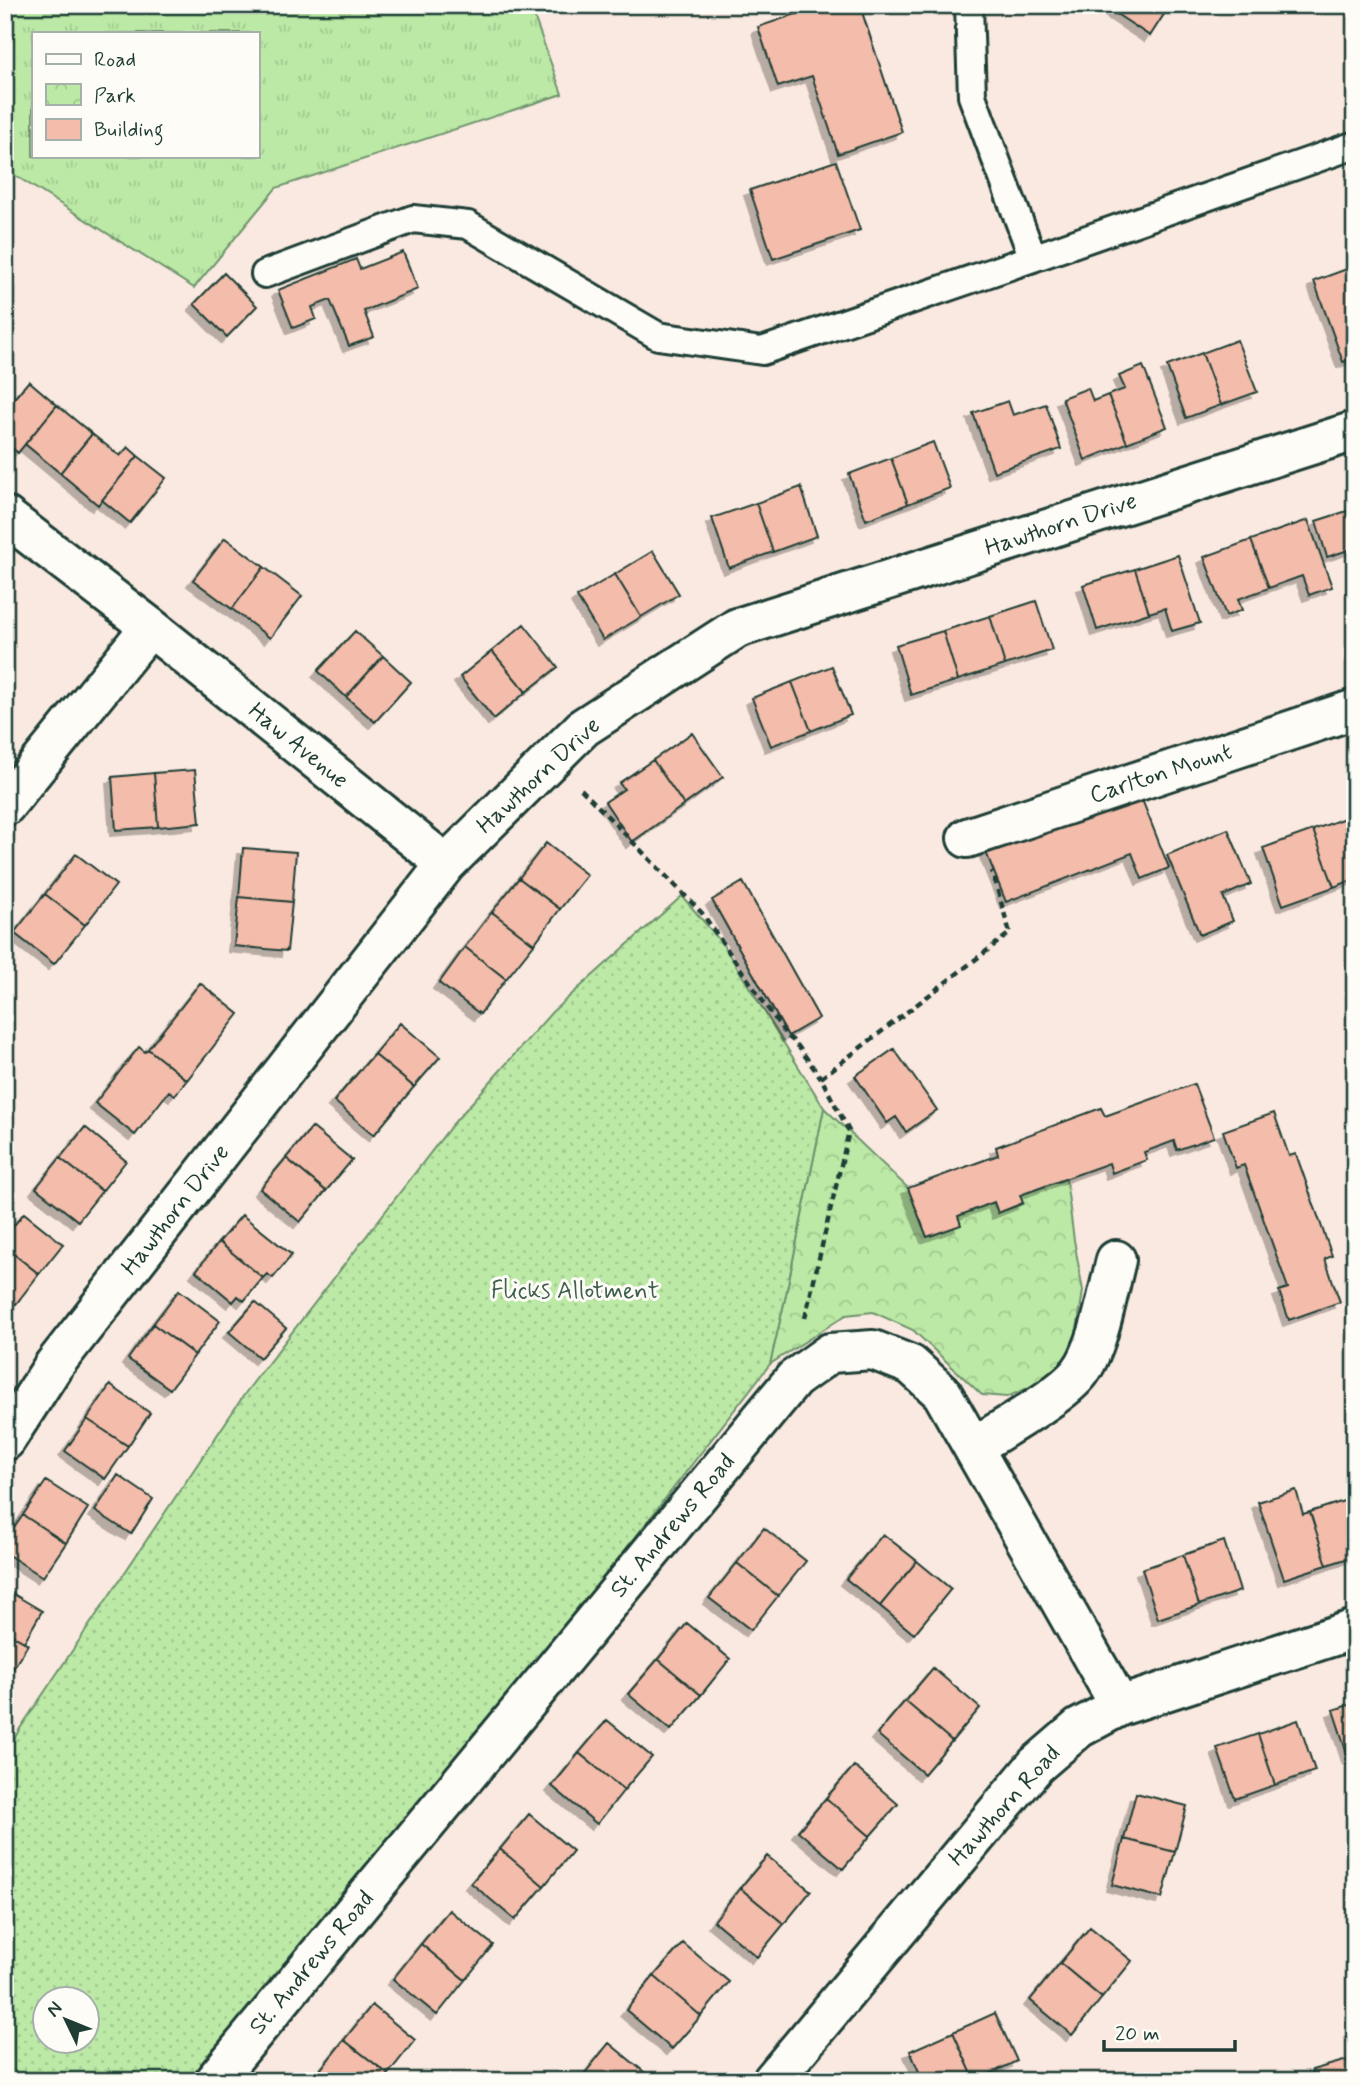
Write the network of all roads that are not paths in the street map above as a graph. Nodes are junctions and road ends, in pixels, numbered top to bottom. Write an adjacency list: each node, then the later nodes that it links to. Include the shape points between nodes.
1 (968, 5): 3 (lane, via 972,96)
2 (1355, 145): 3 (lane)
3 (1033, 258): 4 (lane, via 762,351 658,337 468,225 413,219)
4 (265, 274)
5 (1355, 431): 11 (street, Hawthorn Drive, via 737,628 584,727)
6 (5, 516): 7 (street, Haw Avenue)
7 (150, 627): 9 (street); 11 (street, Haw Avenue)
8 (1355, 709): 10 (street, Carlton Mount)
9 (5, 806)
10 (974, 836)
11 (446, 864): 13 (street, Hawthorn Drive, via 54,1365)
12 (1116, 1260): 14 (street, via 1091,1353 1080,1372 1067,1386)
13 (5, 1441)
14 (974, 1447): 16 (street); 17 (street, St. Andrews Road, via 942,1393 911,1364 873,1350 831,1353 794,1379)
15 (1355, 1629): 16 (street, Hawthorn Road)
16 (1120, 1706): 18 (street, Hawthorn Road, via 1079,1728 1035,1765)
17 (214, 2081)
18 (772, 2081)

